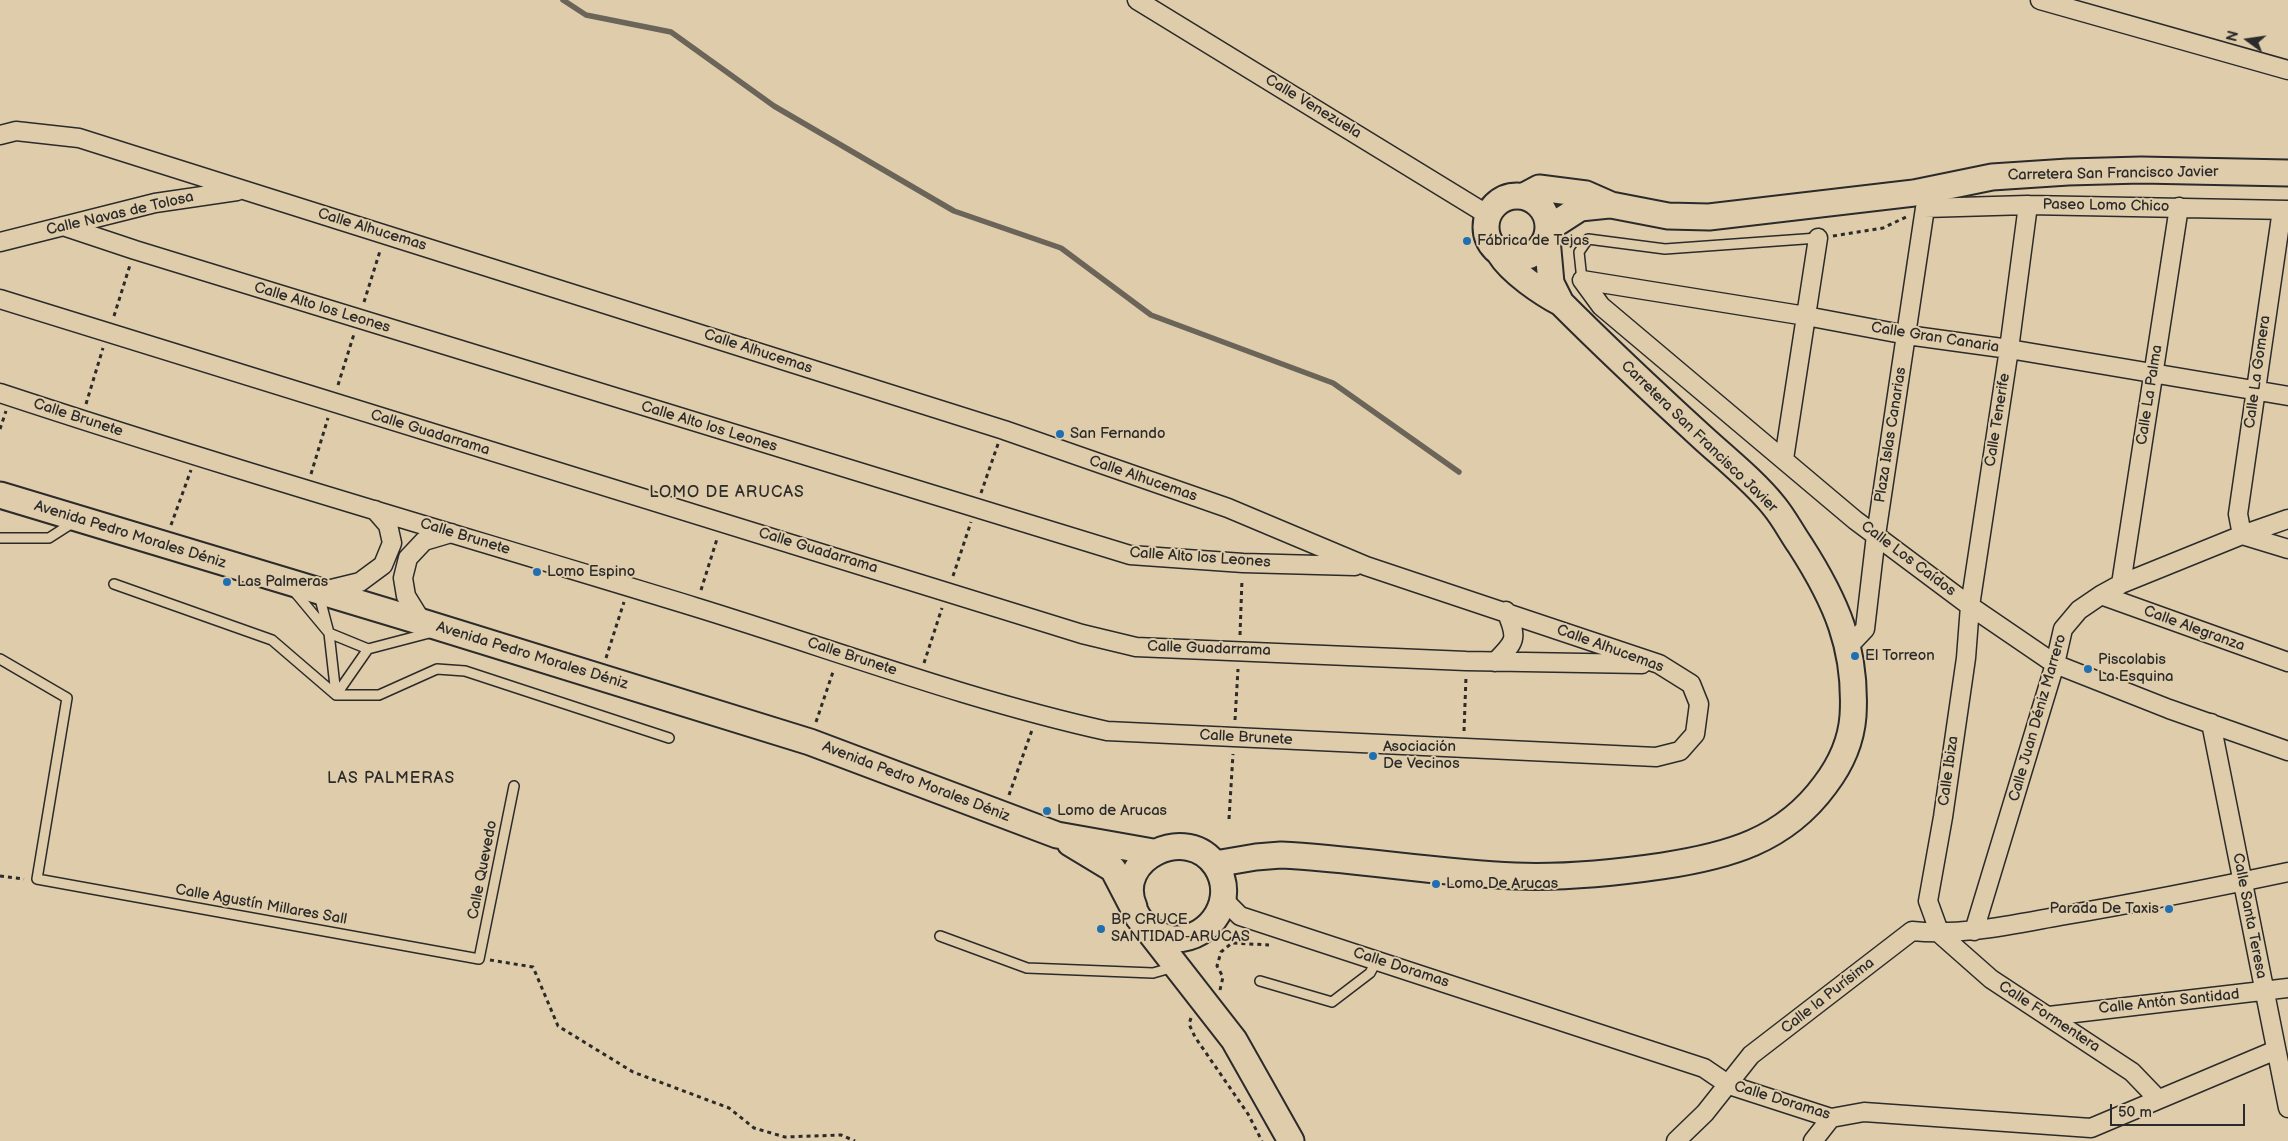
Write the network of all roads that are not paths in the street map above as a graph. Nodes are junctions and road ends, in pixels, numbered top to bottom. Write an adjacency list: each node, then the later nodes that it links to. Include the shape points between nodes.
1 (1137, 0): 13 (street, Calle Venezuela)
2 (2040, 0): 3 (street)
3 (2288, 70)
4 (0, 135): 6 (street, Calle Alhucemas, via 16,131 79,138)
5 (2288, 174): 9 (main road, Carretera San Francisco Javier, via 2141,170 1992,177 1914,193 1709,216 1668,216)
6 (240, 190): 14 (street, Calle Navas de Tolosa, via 156,203); 39 (street, Calle Alhucemas, via 386,233 1004,430 1228,508)
7 (1524, 196): 9 (main road, Carretera San Francisco Javier, via 1539,188 1586,194); 13 (main road, via 1502,199); 15 (main road, via 1542,208 1547,217)
8 (2028, 204): 10 (street, Paseo Lomo Chico); 11 (street, Paseo Lomo Chico); 24 (street, Calle Tenerife)
9 (1612, 205): 15 (main road, Carretera San Francisco Javier, via 1580,208)
10 (2179, 207): 12 (street, Paseo Lomo Chico); 25 (street, Calle La Palma)
11 (1925, 208): 23 (street, Plaza Islas Canarias)
12 (2285, 210): 26 (street, Calle La Gomera)
13 (1488, 215): 18 (main road, via 1487,237)
14 (63, 226): 17 (street, Calle Navas de Tolosa); 39 (street, Calle Alto los Leones, via 1130,556)
15 (1548, 233): 18 (main road, via 1541,248 1532,255 1510,258); 21 (main road, Carretera San Francisco Javier, via 1551,283)
16 (1818, 238): 19 (lane, via 1665,249 1588,239 1579,252); 22 (street)
17 (0, 242)
18 (1500, 254): 21 (main road, Carretera San Francisco Javier, via 1506,263 1545,295)
19 (1582, 280): 22 (street, Calle Gran Canaria); 29 (street, Calle Los Caídos, via 1601,306)
20 (0, 299): 53 (street, Calle Guadarrama, via 1082,634 1136,647)
21 (1561, 304): 50 (main road, Carretera San Francisco Javier, via 1774,506 1822,580 1840,618)
22 (1806, 316): 23 (street, Calle Gran Canaria); 29 (street)
23 (1907, 335): 24 (street, Calle Gran Canaria); 35 (street, Plaza Islas Canarias)
24 (2009, 349): 25 (street, Calle Gran Canaria); 45 (street, Calle Tenerife)
25 (2153, 374): 26 (street, Calle Gran Canaria); 42 (street, Calle La Palma)
26 (2256, 391): 28 (street, Calle Gran Canaria); 36 (street, Calle La Gomera, via 2238,514)
27 (0, 393): 31 (street, Calle Brunete)
28 (2288, 396)
29 (1784, 459): 35 (street, Calle Los Caídos)
30 (0, 495): 32 (main road, Avenida Pedro Morales Déniz)
31 (375, 510): 34 (street, Calle Brunete); 43 (street, via 388,526 392,543 383,566 360,582)
32 (78, 519): 37 (lane, via 49,538); 40 (main road, Avenida Pedro Morales Déniz)
33 (2288, 519): 36 (street, Calle Juan Déniz Marrero)
34 (452, 533): 47 (street, via 424,541 408,558 403,578 406,596); 58 (street, Calle Brunete, via 1037,716 1107,731 1656,757 1680,751 1695,734)
35 (1876, 535): 45 (street, Calle Los Caídos); 50 (street, Plaza Islas Canarias, via 1865,629)
36 (2242, 535): 38 (street); 42 (street, Calle Juan Déniz Marrero)
37 (0, 538)
38 (2288, 549)
39 (1366, 566): 46 (street, Calle Alhucemas)
40 (288, 582): 43 (main road, Avenida Pedro Morales Déniz); 49 (lane)
41 (114, 584): 57 (lane, via 272,640)
42 (2121, 584): 44 (street, Calle Juan Déniz Marrero)
43 (319, 592): 47 (main road, Avenida Pedro Morales Déniz); 49 (lane)
44 (2101, 595): 54 (street, Calle Alegranza); 56 (street, Calle Juan Déniz Marrero, via 2079,610 2063,629)
45 (1970, 606): 56 (street, Calle Los Caídos); 71 (street, Calle Ibiza, via 1943,816 1928,901)
46 (1506, 611): 53 (street, via 1514,632 1512,645); 55 (street, Calle Alhucemas)
47 (422, 622): 48 (main road, Avenida Pedro Morales Déniz)
48 (445, 629): 51 (lane); 63 (main road, Avenida Pedro Morales Déniz, via 810,742)
49 (329, 633): 51 (lane); 57 (lane)
50 (1847, 648): 67 (main road, Carretera San Francisco Javier, via 1852,673 1852,725 1848,748 1836,771 1811,804 1780,829 1755,843 1725,854 1627,871 1573,875 1516,876 1302,856 1256,857)
51 (368, 650): 57 (lane)
52 (0, 659): 73 (lane, Calle Agustín Millares Sall, via 67,698 37,879)
53 (1495, 662): 55 (street, Calle Guadarrama)
54 (2288, 662)
55 (1659, 664): 58 (street, Calle Alhucemas, via 1691,684)
56 (2055, 664): 59 (street, Calle Los Caídos); 70 (street, Calle Juan Déniz Marrero)
57 (336, 695): 60 (lane, via 379,695 437,669 465,671)
58 (1699, 704)
59 (2211, 723): 61 (street, Calle Los Caídos); 66 (street, Calle Santa Teresa)
60 (669, 738)
61 (2288, 752)
62 (514, 786): 73 (lane, Calle Quevedo)
63 (1057, 835): 64 (main road); 68 (main road, via 1112,869)
64 (1153, 852): 67 (main road, via 1166,847 1193,848 1205,855); 68 (main road, via 1142,862 1132,882 1130,896)
65 (2288, 872): 66 (street)
66 (2242, 882): 70 (street); 78 (street, Calle Santa Teresa)
67 (1226, 891): 69 (main road, via 1220,912); 74 (street, Calle Doramas)
68 (1142, 922): 69 (main road, via 1159,935 1173,939 1188,938); 75 (main road)
69 (1207, 928): 79 (main road, via 1194,959)
70 (1974, 931): 71 (street)
71 (1940, 934): 80 (street, Calle Formentera, via 1991,979); 82 (street, Calle la Purísima, via 1912,931 1751,1055)
72 (940, 936): 75 (lane, via 1027,968 1153,973)
73 (479, 959)
74 (1377, 960): 76 (lane, via 1370,973 1332,1002); 82 (street, Calle Doramas, via 1704,1068)
75 (1177, 966): 79 (main road)
76 (1260, 981)
77 (2288, 988): 78 (street, Calle Antón Santidad)
78 (2264, 992): 80 (street, Calle Antón Santidad); 81 (street, Calle Santa Teresa)
79 (1205, 1000): 86 (main road, via 1234,1040)
80 (2049, 1016): 83 (street, Calle Formentera, via 2132,1072)
81 (2276, 1050): 83 (street, Calle Doramas); 84 (street, Calle Santa Teresa)
82 (1729, 1085): 85 (street, Calle Doramas); 87 (street, Calle la Purísima, via 1705,1114)
83 (2158, 1099): 85 (street, Calle Doramas, via 2091,1128 1864,1112)
84 (2288, 1108)
85 (1830, 1118): 88 (street)
86 (1291, 1141)
87 (1676, 1141)
88 (1813, 1141)

